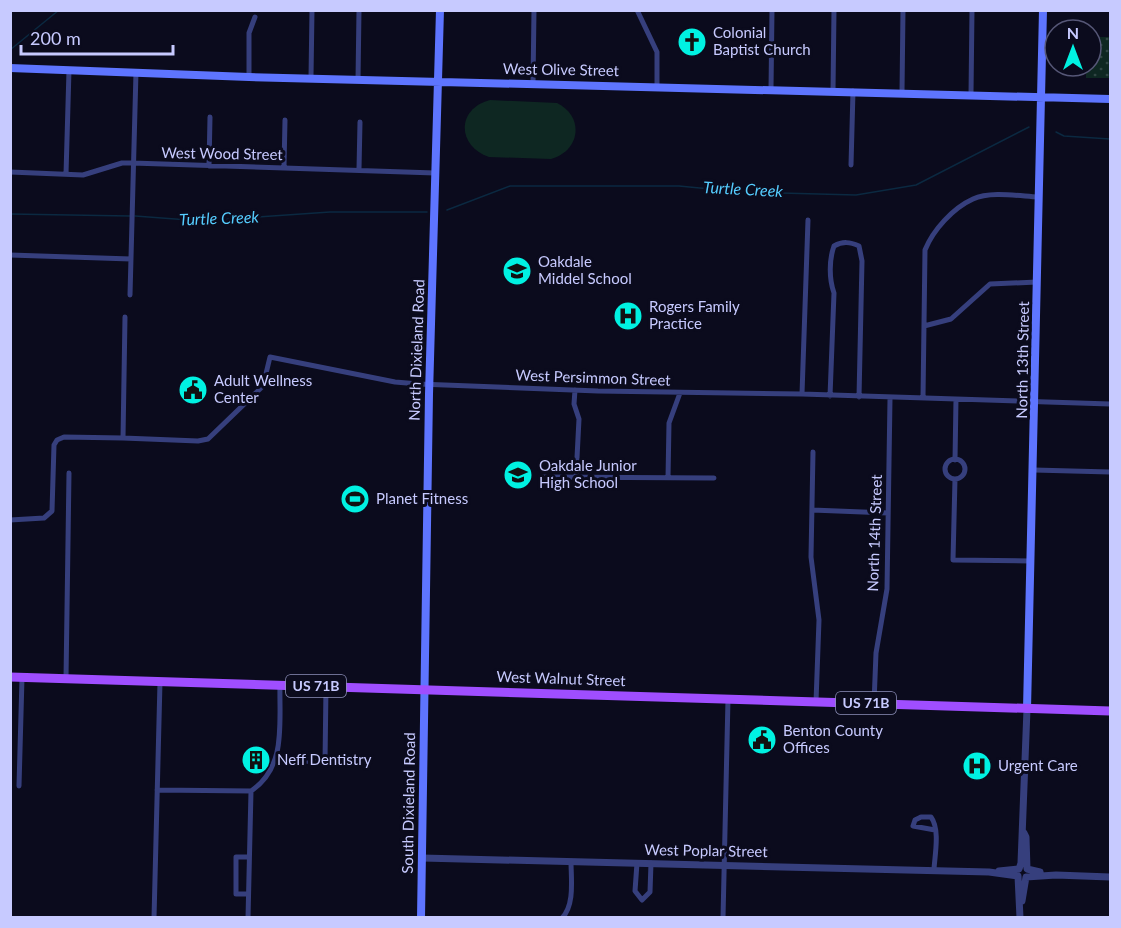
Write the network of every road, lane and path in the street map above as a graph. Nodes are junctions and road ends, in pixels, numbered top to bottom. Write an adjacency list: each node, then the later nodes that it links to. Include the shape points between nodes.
1 (312, 10): 16 (street)
2 (359, 10): 17 (street)
3 (440, 10): 18 (main road, North Dixieland Road)
4 (534, 10): 19 (street)
5 (637, 10): 20 (street, via 657,52)
6 (772, 10): 21 (street)
7 (834, 10): 22 (street)
8 (903, 10): 24 (street)
9 (972, 10): 25 (street)
10 (1043, 10): 26 (main road, North 13th Street)
11 (255, 16): 15 (street, via 249,33)
12 (10, 68): 13 (main road, West Olive Street)
13 (69, 70): 14 (main road, West Olive Street); 38 (street)
14 (136, 72): 15 (main road, West Olive Street); 31 (street)
15 (249, 77): 16 (main road, West Olive Street)
16 (311, 77): 17 (main road, West Olive Street)
17 (358, 80): 18 (main road, West Olive Street)
18 (440, 81): 19 (main road, West Olive Street); 37 (main road, North Dixieland Road)
19 (533, 83): 20 (main road, West Olive Street)
20 (657, 85): 21 (main road, West Olive Street)
21 (771, 89): 22 (main road, West Olive Street)
22 (833, 90): 23 (main road, West Olive Street)
23 (853, 91): 24 (main road, West Olive Street); 32 (street)
24 (902, 92): 25 (main road, West Olive Street)
25 (971, 94): 26 (main road, West Olive Street)
26 (1041, 96): 27 (main road, West Olive Street); 39 (main road, North 13th Street)
27 (1110, 99)
28 (210, 117): 33 (street)
29 (285, 120): 34 (street)
30 (360, 122): 35 (street)
31 (132, 163): 33 (street, West Wood Street); 38 (street, West Wood Street, via 83,175); 42 (street)
32 (851, 165)
33 (209, 166): 34 (street, West Wood Street)
34 (284, 167): 35 (street, West Wood Street)
35 (359, 169): 37 (street, West Wood Street)
36 (10, 172): 38 (street, West Wood Street)
37 (435, 173): 47 (main road, North Dixieland Road)
38 (66, 174)
39 (1038, 197): 43 (main road, North 13th Street); 46 (street, via 984,196 973,199 945,220 930,238 926,250)
40 (808, 220): 50 (street)
41 (10, 255): 42 (street)
42 (131, 259): 44 (street)
43 (1037, 282): 46 (street, via 990,284 951,319); 56 (main road, North 13th Street)
44 (130, 295)
45 (125, 317): 58 (street)
46 (924, 326): 53 (street)
47 (429, 384): 48 (street, West Persimmon Street); 58 (street, West Persimmon Street, via 395,382 270,357 263,386 208,439); 79 (main road, North Dixieland Road)
48 (575, 390): 49 (street, West Persimmon Street); 65 (street, via 579,419)
49 (680, 393): 50 (street, West Persimmon Street); 66 (street, via 669,423)
50 (802, 394): 51 (street, West Persimmon Street)
51 (830, 396): 52 (street, West Persimmon Street); 52 (street, via 834,293 831,253 840,243 851,243 859,246 861,252)
52 (859, 397): 54 (street, West Persimmon Street)
53 (922, 398): 54 (street, West Persimmon Street); 55 (street, West Persimmon Street)
54 (890, 399): 70 (street, North 14th Street)
55 (956, 399): 56 (street, West Persimmon Street); 60 (street)
56 (1036, 401): 57 (street, West Persimmon Street); 61 (main road, North 13th Street)
57 (1110, 404)
58 (123, 438): 71 (street, via 57,440 52,511 44,519)
59 (813, 452): 69 (street)
60 (955, 460): 68 (street, via 945,469); 68 (street, via 965,468 962,477)
61 (1034, 470): 62 (street); 72 (main road, North 13th Street)
62 (1110, 472)
63 (69, 473): 75 (street)
64 (541, 477): 65 (street)
65 (576, 477): 66 (street)
66 (668, 478): 67 (street)
67 (714, 478)
68 (955, 479): 72 (street, via 953,560)
69 (812, 510): 70 (street); 81 (street, via 811,557 819,620)
70 (888, 513): 82 (street, North 14th Street, via 886,589 876,653)
71 (10, 520)
72 (1031, 561): 83 (main road, North 13th Street)
73 (10, 677): 74 (main road, West Walnut Street / US 71B)
74 (22, 678): 75 (main road, West Walnut Street / US 71B); 86 (street)
75 (66, 679): 76 (main road, West Walnut Street / US 71B)
76 (160, 682): 77 (main road, West Walnut Street / US 71B); 87 (street)
77 (280, 685): 78 (main road, West Walnut Street / US 71B); 85 (street)
78 (326, 687): 79 (main road, West Walnut Street / US 71B); 85 (street, via 325,762)
79 (423, 690): 80 (main road, West Walnut Street / US 71B); 91 (main road, South Dixieland Road)
80 (728, 699): 81 (main road, West Walnut Street / US 71B); 95 (street)
81 (816, 702): 82 (main road, West Walnut Street / US 71B)
82 (874, 703): 83 (main road, West Walnut Street / US 71B)
83 (1027, 709): 84 (main road, West Walnut Street / US 71B); 97 (street)
84 (1110, 711)
85 (277, 760): 88 (street)
86 (20, 786)
87 (157, 790): 88 (street); 100 (street)
88 (251, 791): 90 (street)
89 (935, 830): 96 (street)
90 (249, 857): 99 (street); 99 (street, via 236,857 236,894)
91 (422, 858): 92 (street, West Poplar Street); 102 (main road, South Dixieland Road)
92 (571, 861): 93 (street, West Poplar Street); 103 (street, via 570,900)
93 (637, 863): 94 (street, West Poplar Street); 94 (street, via 635,891 642,900 650,892)
94 (651, 863): 95 (street, West Poplar Street)
95 (724, 865): 96 (street, West Poplar Street); 104 (street)
96 (934, 869): 97 (street, West Poplar Street)
97 (1022, 873): 98 (street, West Poplar Street); 105 (street)
98 (1110, 877)
99 (248, 894): 101 (street)
100 (154, 918)
101 (248, 918)
102 (421, 918)
103 (562, 918)
104 (723, 918)
105 (1020, 918)

